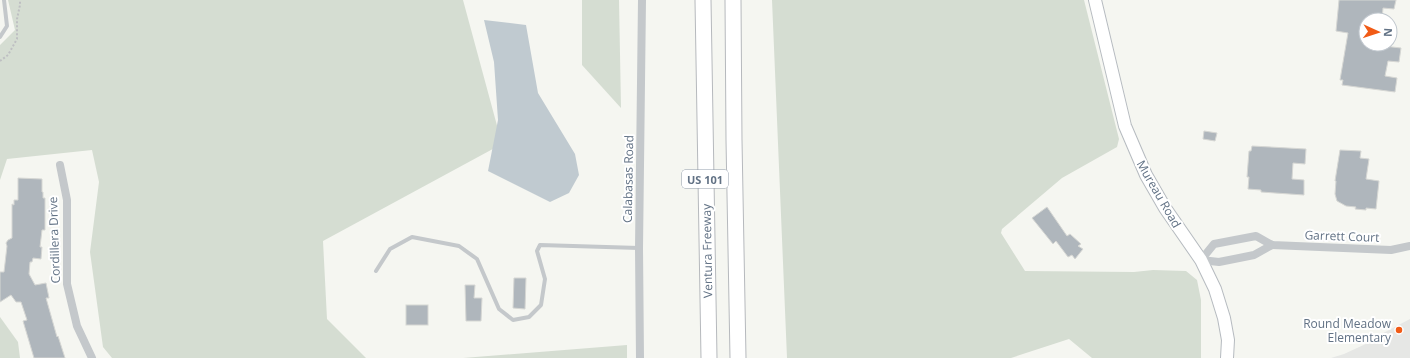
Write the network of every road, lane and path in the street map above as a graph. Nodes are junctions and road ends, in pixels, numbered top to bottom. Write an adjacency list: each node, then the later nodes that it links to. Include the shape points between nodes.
1 (4, 0): 7 (lane, via 6,26)
2 (20, 0): 8 (path, via 17,39 8,55)
3 (642, 0): 12 (street, Calabasas Road)
4 (703, 0): 17 (highway, Ventura Freeway / US 101)
5 (733, 0): 18 (highway, US 101)
6 (1095, 0): 13 (main road, Mureau Road, via 1125,126 1135,152 1165,208)
7 (0, 37)
8 (0, 61)
9 (60, 166): 15 (street, Cordillera Drive, via 67,200 67,284 77,326)
10 (1272, 245): 11 (street, Garrett Court, via 1352,250 1391,250); 13 (street, via 1254,255 1220,262); 13 (street, Garrett Court, via 1256,236 1214,244)
11 (1410, 246)
12 (639, 248): 14 (lane, via 540,245 537,251 545,279 541,305 529,318 513,320 499,309 477,259 459,246 412,237 390,249); 16 (street, Calabasas Road)
13 (1201, 260): 19 (main road, Mureau Road, via 1215,289 1224,318)
14 (376, 271)
15 (92, 358)
16 (640, 358)
17 (709, 358)
18 (738, 358)
19 (1228, 358)

